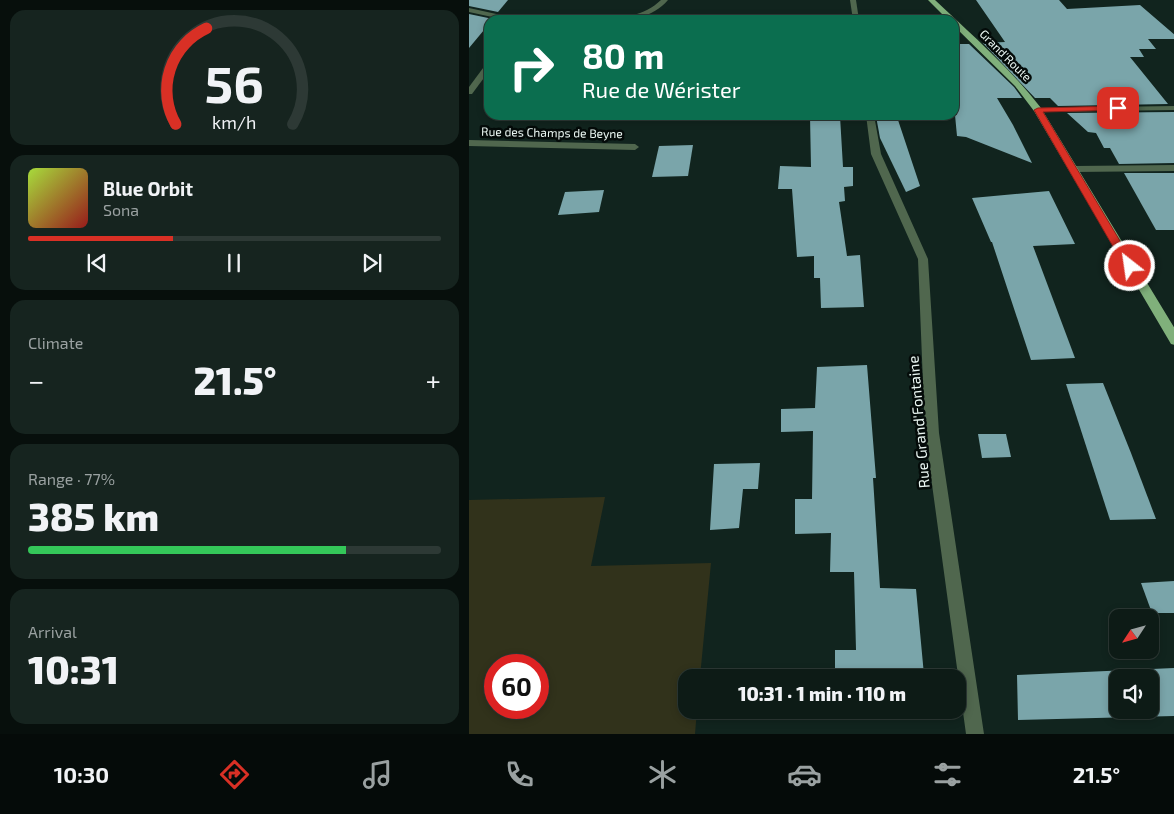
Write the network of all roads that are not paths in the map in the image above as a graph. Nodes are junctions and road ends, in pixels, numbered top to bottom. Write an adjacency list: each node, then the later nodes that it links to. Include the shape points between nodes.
1 (665, 0): 6 (street)
2 (853, 0): 7 (street)
3 (931, 0): 8 (main road, Grand'Route)
4 (469, 10): 5 (street)
5 (492, 15)
6 (642, 15)
7 (855, 15)
8 (947, 15)
9 (959, 27): 13 (main road, Grand'Route, via 1019,84)
10 (484, 72): 11 (street)
11 (469, 92)
12 (1174, 108): 13 (street)
13 (1038, 110): 18 (main road, Grand'Route)
14 (871, 120): 20 (street, Rue Grand'Fontaine, via 876,154 923,260 932,433)
15 (469, 143): 16 (street, Rue des Champs de Beyne)
16 (635, 147)
17 (1174, 168): 18 (street)
18 (1074, 169): 19 (main road, Grand'Route)
19 (1174, 341)
20 (975, 734)

